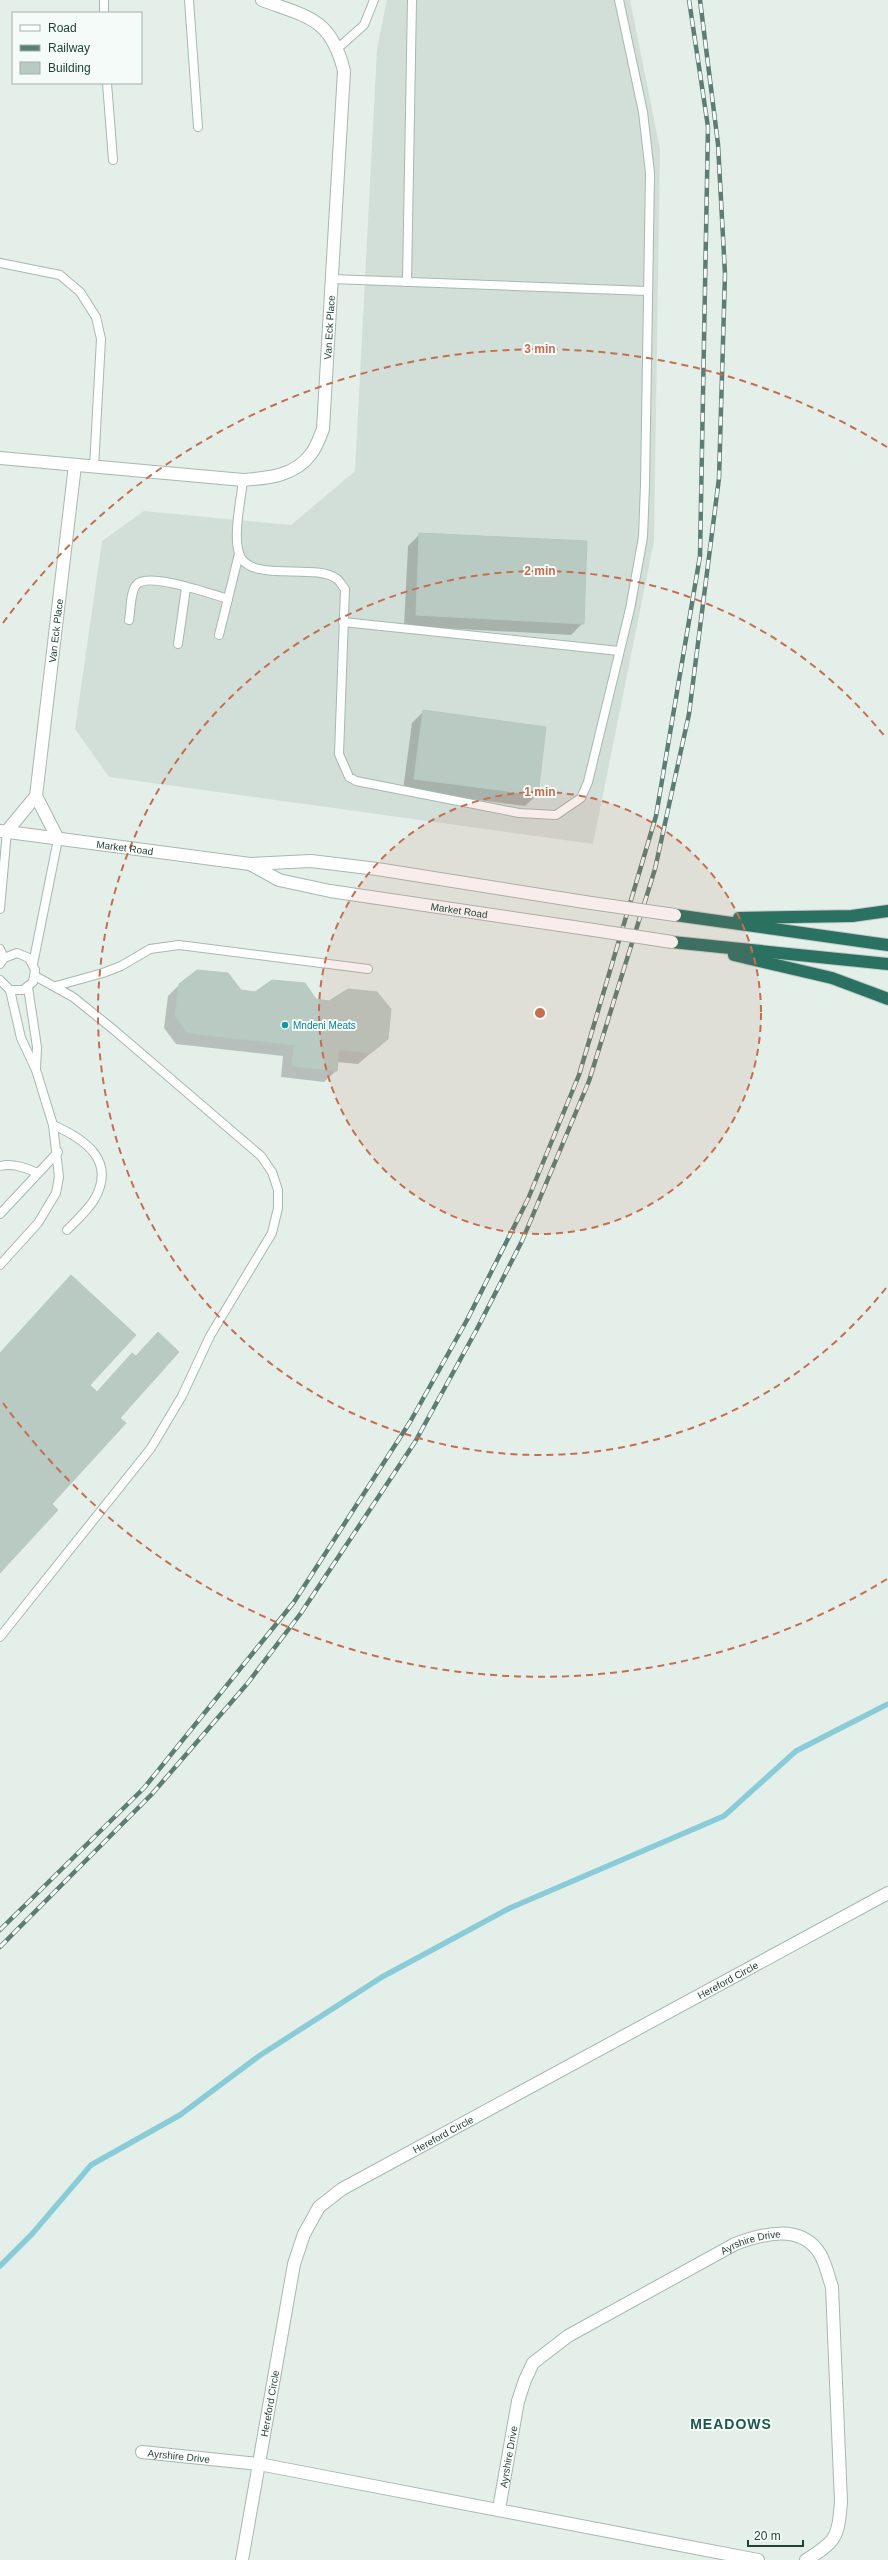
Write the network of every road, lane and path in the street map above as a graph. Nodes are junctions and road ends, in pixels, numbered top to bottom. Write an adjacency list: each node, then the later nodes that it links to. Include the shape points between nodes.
1 (104, 0): 7 (lane)
2 (189, 0): 10 (lane)
3 (262, 0): 8 (street, Van Eck Place, via 313,19 326,30)
4 (374, 0): 8 (lane, via 364,25)
5 (412, 0): 14 (lane)
6 (619, 0): 15 (lane, via 647,137 650,173)
7 (104, 12)
8 (338, 48): 13 (street, Van Eck Place, via 344,71)
9 (107, 84): 11 (lane)
10 (198, 127)
11 (113, 160)
12 (0, 263): 18 (lane, via 60,276 80,292 96,317 101,339)
13 (332, 278): 14 (lane); 19 (street, Van Eck Place, via 323,429 311,454 293,470 271,478)
14 (407, 282): 15 (lane)
15 (647, 292): 27 (lane, via 643,537)
16 (0, 458): 17 (street, Van Eck Place)
17 (75, 465): 18 (street, Van Eck Place); 28 (street, Van Eck Place)
18 (94, 467): 19 (street, Van Eck Place)
19 (243, 480): 20 (lane, via 237,543)
20 (239, 554): 22 (lane); 24 (lane, via 245,564 257,569 327,574 338,580 345,589)
21 (186, 588): 22 (lane); 23 (lane, via 158,580 138,583 134,588); 26 (lane)
22 (228, 599): 25 (lane)
23 (129, 620)
24 (343, 622): 27 (lane); 27 (lane, via 339,754 349,777 356,781 519,813 556,815 581,798 588,782)
25 (219, 635)
26 (178, 644)
27 (619, 651)
28 (36, 796): 29 (street); 30 (street)
29 (3, 831): 30 (street, Market Road); 32 (lane)
30 (58, 839): 31 (street, Market Road); 41 (lane)
31 (250, 864): 34 (street, Market Road, bridge, via 311,861); 36 (street, Market Road, bridge, via 279,880 330,891)
32 (0, 908)
33 (888, 911): 35 (highway, via 852,916 784,919)
34 (675, 915): 35 (highway)
35 (698, 917): 38 (highway)
36 (672, 942): 37 (highway)
37 (690, 945): 42 (highway); 48 (highway, via 832,978)
38 (888, 945)
39 (0, 949): 40 (lane)
40 (1, 962): 41 (lane, via 17,953)
41 (33, 964): 44 (lane)
42 (888, 964)
43 (368, 969): 46 (lane, via 173,945 150,949 109,971)
44 (35, 976): 46 (lane); 47 (lane)
45 (4, 985): 47 (lane, via 23,990); 49 (lane, via 20,1038)
46 (56, 986): 57 (lane, via 114,1030 261,1156 272,1172 278,1190 278,1208 272,1233 210,1336 182,1396 151,1448)
47 (28, 987): 49 (lane, via 37,1047)
48 (888, 999)
49 (36, 1070): 50 (lane)
50 (53, 1125): 51 (lane); 55 (lane, via 77,1136 90,1147 98,1158 101,1172 100,1185 93,1201)
51 (58, 1152): 53 (lane); 56 (lane, via 59,1177 56,1192 38,1223)
52 (0, 1166): 53 (lane, via 21,1166)
53 (38, 1173): 54 (lane)
54 (0, 1214)
55 (67, 1230)
56 (0, 1265)
57 (0, 1637)
58 (888, 1894): 60 (street, Hereford Circle, via 342,2189 319,2207 304,2234 294,2264)
59 (142, 2452): 60 (street, Ayrshire Drive)
60 (259, 2464): 61 (street, Ayrshire Drive); 62 (street, Hereford Circle)
61 (499, 2509): 63 (street, Ayrshire Drive); 64 (street, Ayrshire Drive, via 518,2401 533,2363 568,2336 735,2244 762,2234 786,2233 804,2240 820,2254 832,2287 841,2502 839,2526 834,2539)
62 (242, 2560)
63 (758, 2560)
64 (806, 2560)

